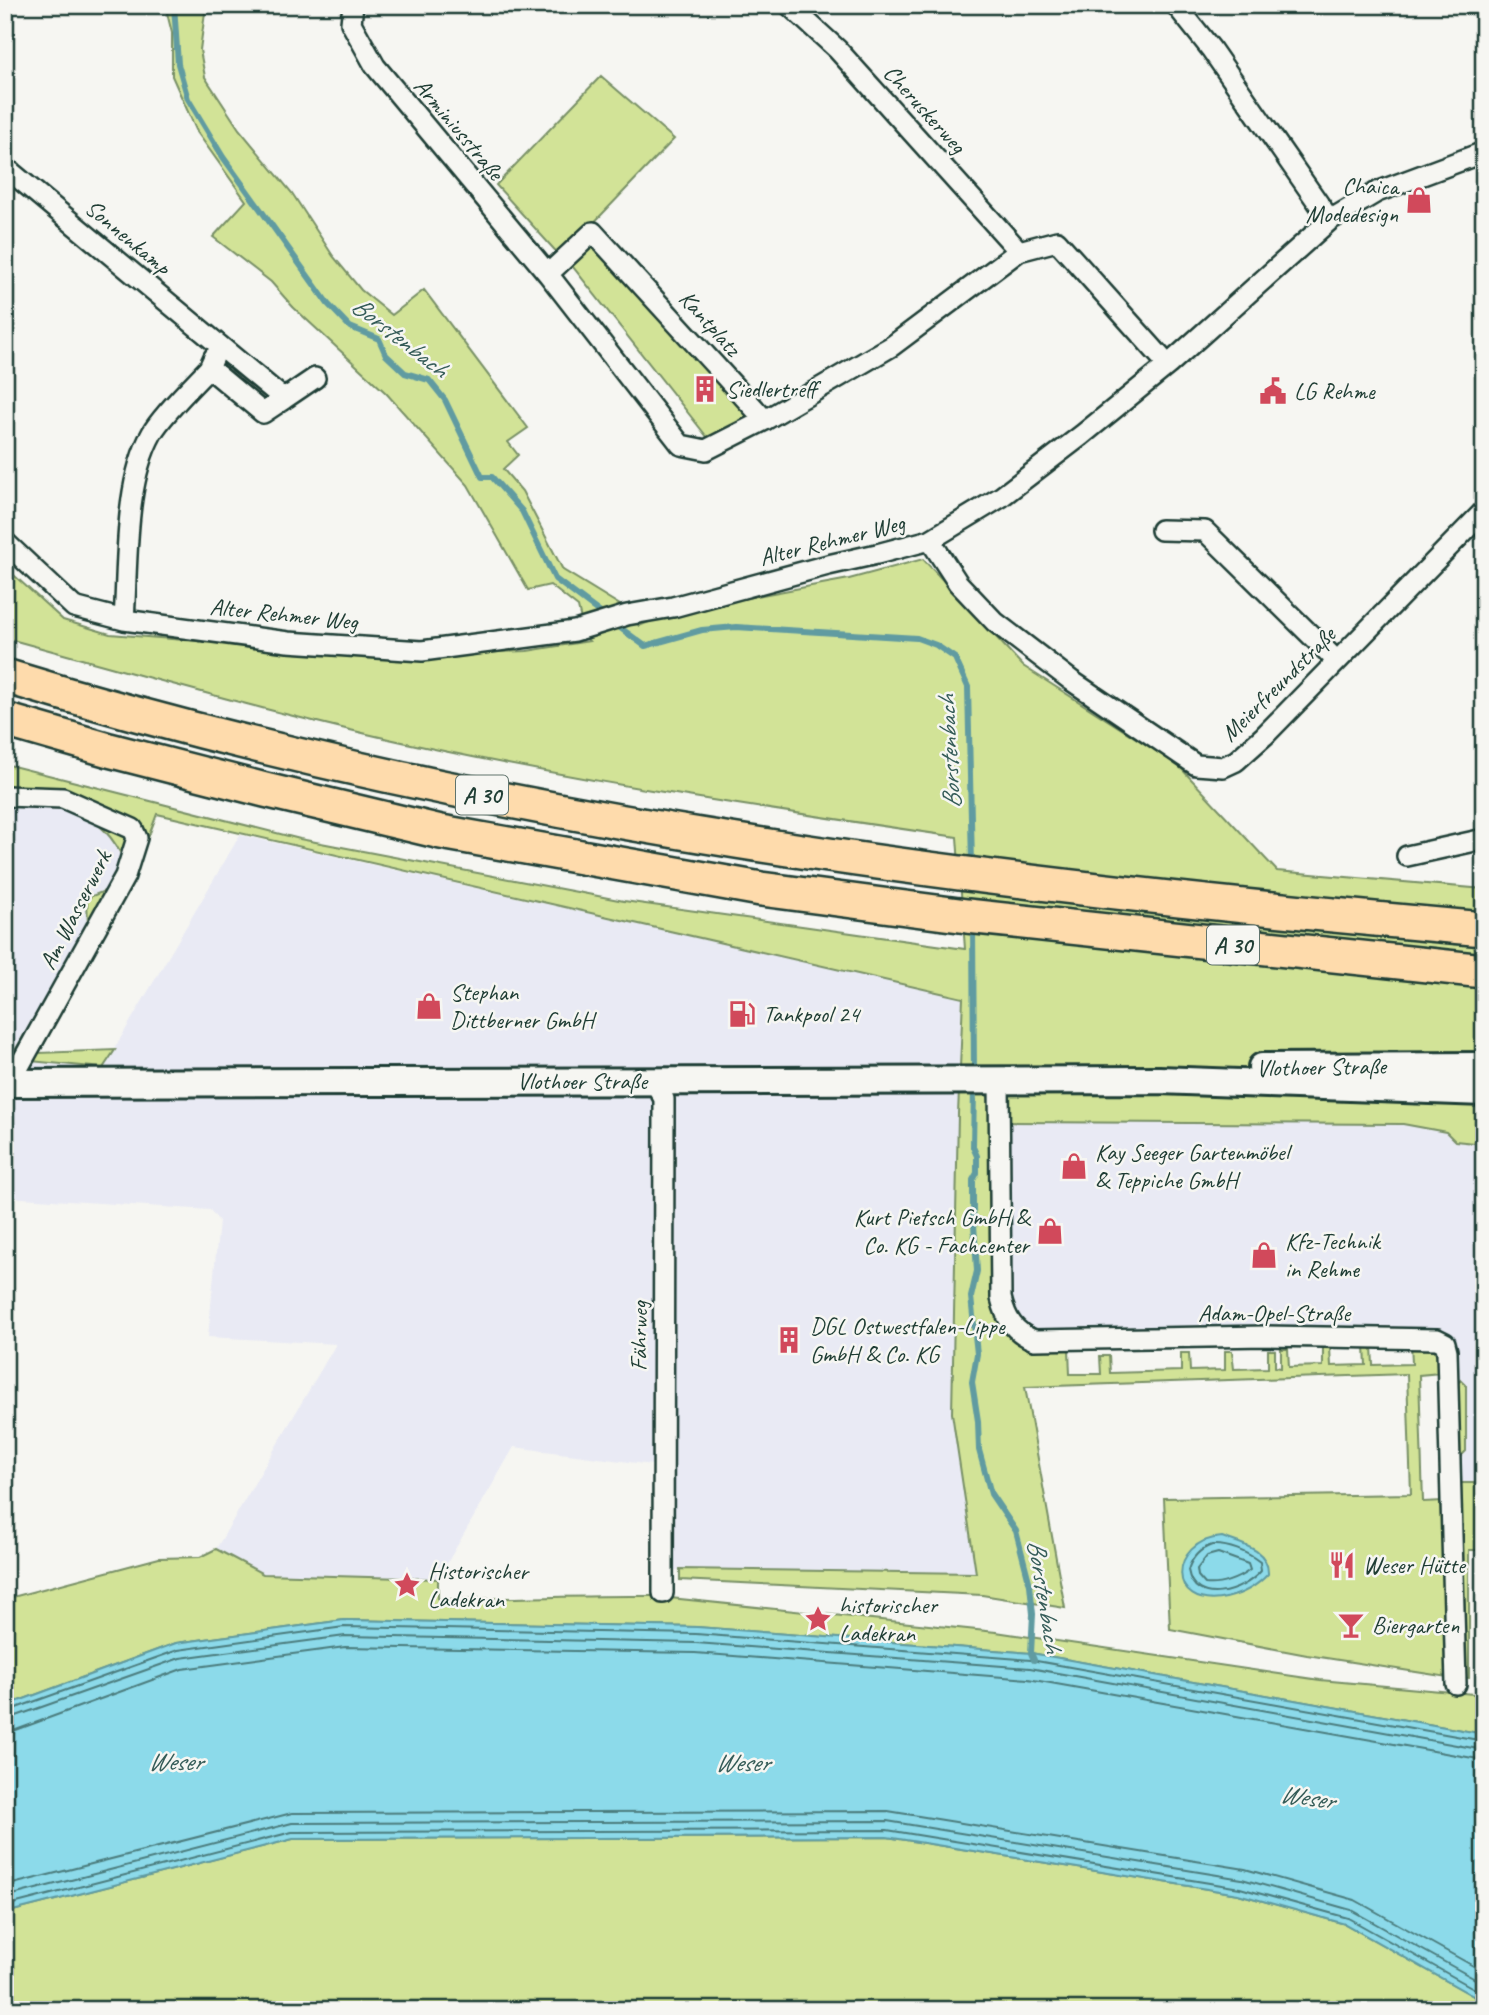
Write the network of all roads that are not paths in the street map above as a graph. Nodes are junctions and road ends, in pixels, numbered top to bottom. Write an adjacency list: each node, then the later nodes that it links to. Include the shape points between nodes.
1 (353, 5): 8 (street, Arminiusstraße, via 351,23 375,66)
2 (789, 5): 7 (street, Cheruskerweg, via 837,48)
3 (1176, 5): 6 (street)
4 (1484, 152): 6 (street, Alter Rehmer Weg, via 1377,192)
5 (5, 167): 9 (street, Sonnenkamp)
6 (1331, 220): 10 (street, Alter Rehmer Weg)
7 (1019, 251): 10 (street, via 1057,241); 14 (street, via 892,346)
8 (548, 274): 14 (street, via 681,445 706,450); 14 (street, Kantplatz, via 593,232)
9 (220, 345): 11 (street); 13 (street, Sonnenkamp)
10 (1168, 365): 17 (street, Alter Rehmer Weg, via 1001,497)
11 (209, 368): 13 (street, via 264,413); 19 (street, via 153,431 139,462 132,495)
12 (315, 378): 13 (street)
13 (284, 400)
14 (765, 420)
15 (1484, 511): 20 (street, Meierfreundstraße)
16 (1161, 530): 20 (street, via 1205,531)
17 (930, 540): 19 (street, Alter Rehmer Weg, via 575,631 422,650 288,642); 20 (street, Meierfreundstraße, via 958,583 995,622 1196,765 1223,767 1236,761)
18 (5, 542): 19 (street, Alter Rehmer Weg, via 74,607)
19 (124, 620)
20 (1336, 660)
21 (5, 677): 26 (highway, A 30, via 272,751 637,825 975,876)
22 (5, 720): 27 (highway, A 30, via 148,761 441,832 761,889 974,917)
23 (5, 796): 32 (street, Am Wasserwerk, via 63,798 133,829 137,838 125,876)
24 (1484, 839): 25 (street)
25 (1407, 856)
26 (1480, 928)
27 (1484, 971)
28 (1484, 1066): 29 (main road, Vlothoer Straße, via 1257,1067)
29 (1159, 1080): 31 (main road, Vlothoer Straße); 33 (main road, Vlothoer Straße)
30 (654, 1081): 31 (main road, Vlothoer Straße); 32 (main road, Vlothoer Straße); 34 (street, Fährweg, via 664,1099)
31 (999, 1081): 35 (street, Adam-Opel-Straße, via 1002,1298 1010,1322 1020,1334 1034,1340 1266,1335 1437,1339 1445,1343)
32 (7, 1085)
33 (1484, 1092)
34 (663, 1593)
35 (1456, 1684)

